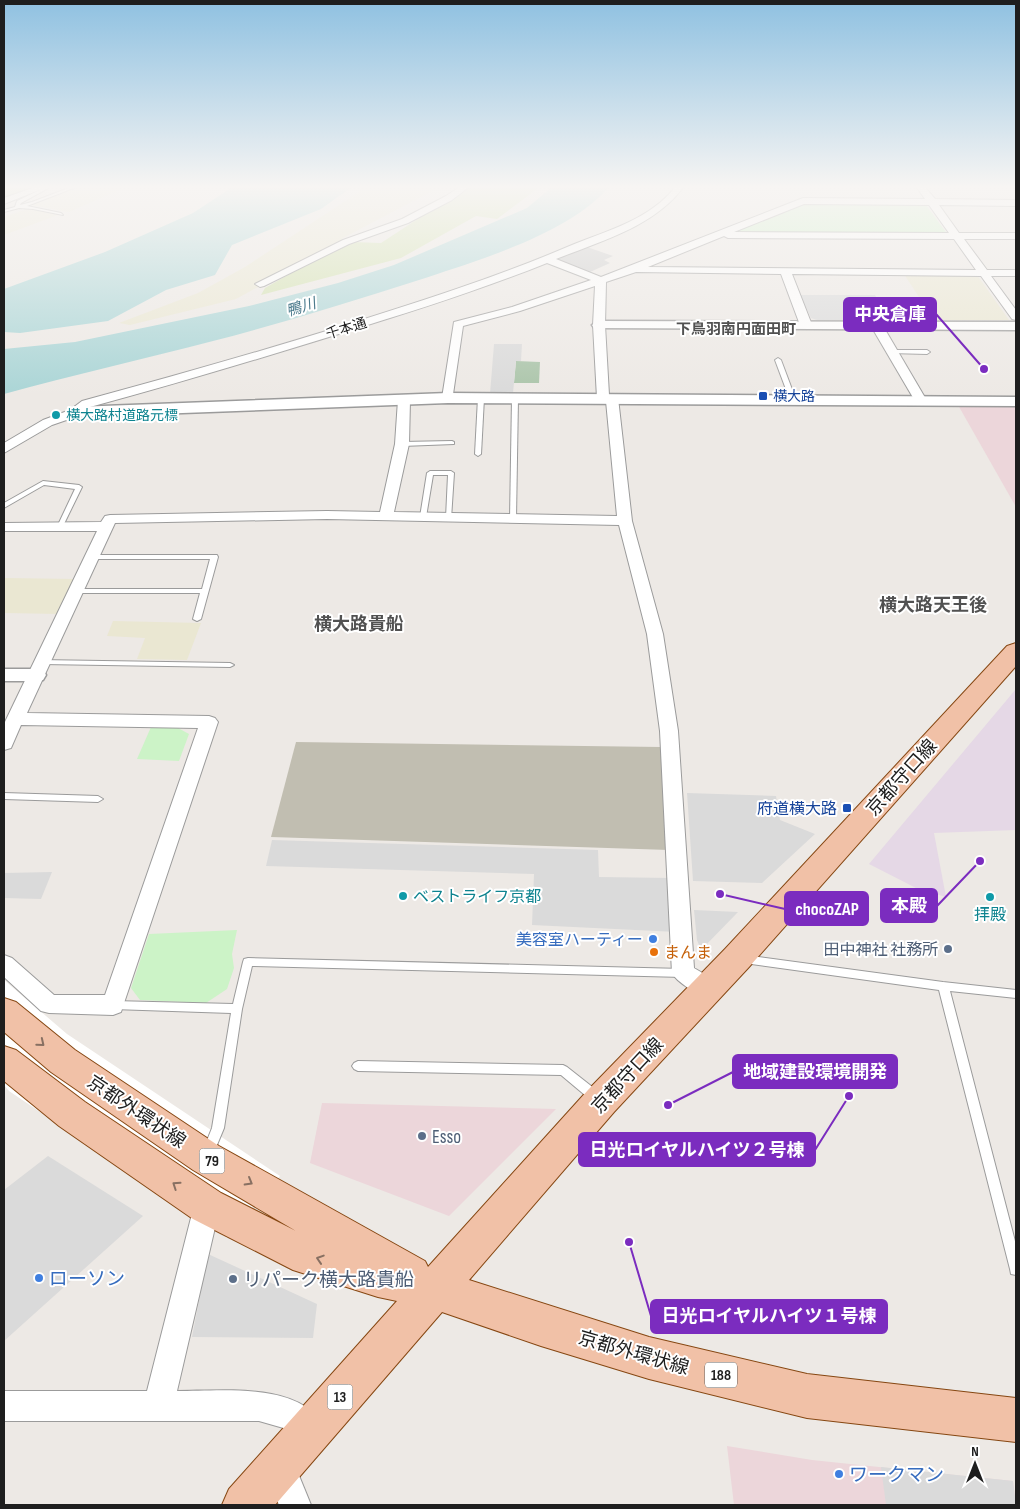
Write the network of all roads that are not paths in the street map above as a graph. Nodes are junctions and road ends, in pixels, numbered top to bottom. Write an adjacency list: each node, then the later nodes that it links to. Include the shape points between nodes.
1 (316, 256): 11 (street)
2 (556, 256): 5 (street, 千本通)
3 (665, 256): 6 (street)
4 (972, 256): 8 (street)
5 (548, 260): 10 (street); 28 (street, 千本通, via 448,297 213,370 86,404)
6 (631, 270): 7 (street); 10 (street)
7 (785, 271): 8 (street); 14 (street)
8 (984, 273): 9 (street); 12 (street)
9 (1016, 273)
10 (601, 280): 13 (street); 20 (street, via 516,309 458,324)
11 (260, 284)
12 (1016, 317)
13 (599, 325): 14 (street); 23 (street)
14 (806, 326): 15 (street)
15 (877, 326): 16 (street); 17 (street)
16 (1016, 326)
17 (892, 352): 18 (lane); 26 (street)
18 (927, 352)
19 (778, 360): 25 (lane)
20 (448, 398): 21 (street); 24 (street)
21 (480, 398): 22 (street); 32 (lane)
22 (514, 398): 23 (street); 37 (lane)
23 (608, 398): 25 (street); 38 (street)
24 (404, 400): 28 (street); 30 (street)
25 (793, 400): 26 (street)
26 (921, 401): 27 (street)
27 (1016, 402)
28 (76, 412): 31 (street, 千本通, via 49,422)
29 (452, 443): 30 (lane)
30 (402, 444): 34 (street)
31 (4, 449)
32 (478, 454)
33 (4, 506): 39 (lane, via 43,483 79,487)
34 (386, 516): 35 (street); 40 (street, via 110,519)
35 (423, 517): 36 (street); 36 (lane, via 430,472 452,473)
36 (449, 518): 37 (street)
37 (513, 519): 38 (street)
38 (625, 521): 56 (street, via 655,634 669,731)
39 (60, 526): 40 (street); 41 (street)
40 (107, 526): 42 (street)
41 (4, 527)
42 (92, 557): 43 (street); 44 (lane, via 214,558)
43 (76, 591): 44 (lane); 48 (street)
44 (205, 591): 45 (lane)
45 (197, 619)
46 (1016, 651): 54 (main road, 京都守口線 / 13)
47 (230, 665): 48 (lane)
48 (39, 669): 49 (street); 50 (street)
49 (4, 674)
50 (15, 719): 51 (street); 59 (street, via 209,722)
51 (4, 744)
52 (4, 796): 53 (lane)
53 (98, 799)
54 (737, 958): 56 (main road, 京都守口線 / 13); 57 (lane)
55 (4, 964): 59 (street, via 49,1004)
56 (695, 980): 60 (lane, via 248,962); 64 (main road, 京都守口線 / 13)
57 (943, 986): 58 (lane); 67 (lane)
58 (1016, 994)
59 (113, 1005): 60 (lane)
60 (237, 1009): 65 (lane, via 218,1128)
61 (4, 1012): 65 (main road, 京都外環状線 / 79, one-way to 65, via 63,1061)
62 (4, 1061): 66 (main road, 京都外環状線 / 79, one-way to 62, via 72,1114)
63 (358, 1066): 64 (lane, via 563,1070)
64 (601, 1101): 68 (main road, 京都守口線 / 13)
65 (206, 1158): 68 (main road, 京都外環状線 / 79, one-way to 68)
66 (207, 1206): 68 (main road, 京都外環状線 / 79, one-way to 66, via 378,1277 293,1250); 69 (street)
67 (1016, 1269)
68 (435, 1289): 71 (main road, 京都外環状線 / 188, via 649,1358 807,1396); 72 (main road, 京都守口線 / 13)
69 (160, 1405): 70 (street); 72 (street, via 259,1406 296,1417)
70 (4, 1406)
71 (1016, 1420)
72 (310, 1430): 73 (main road, 京都守口線 / 13)
73 (279, 1466): 74 (main road, 京都守口線 / 13); 75 (street)
74 (244, 1505)
75 (295, 1505)

